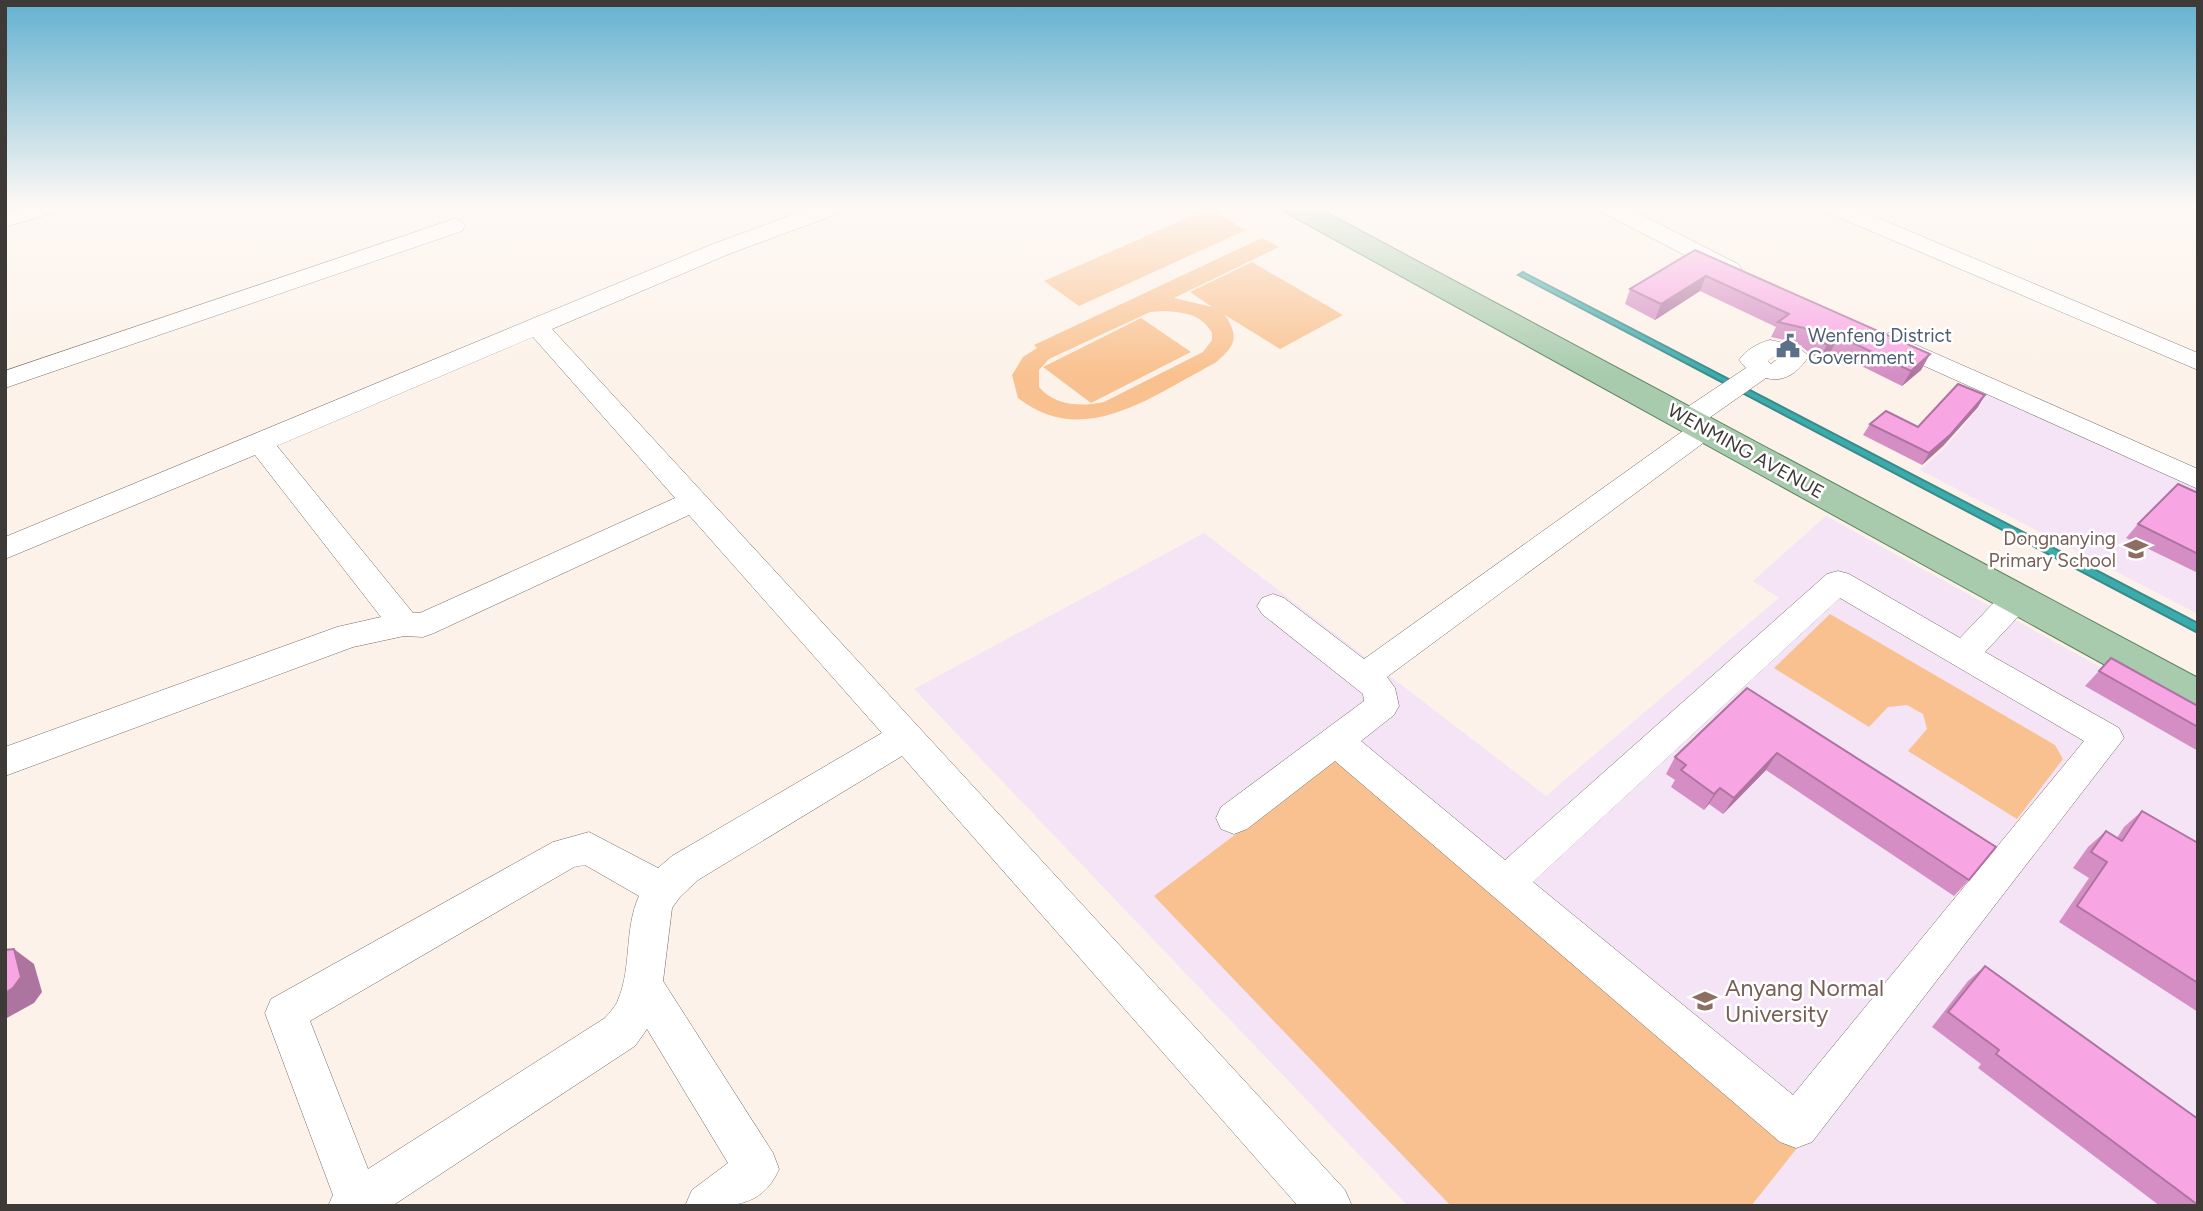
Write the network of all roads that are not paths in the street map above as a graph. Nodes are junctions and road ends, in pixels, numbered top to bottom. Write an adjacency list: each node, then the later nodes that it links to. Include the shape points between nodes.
1 (348, 263): 11 (street)
2 (689, 263): 8 (street)
3 (1402, 263): 13 (main road, WENMING AVENUE)
4 (1416, 263): 13 (main road, WENMING AVENUE)
5 (1719, 263): 7 (street)
6 (1965, 263): 10 (street)
7 (1746, 276)
8 (537, 327): 14 (street); 16 (street)
9 (1872, 333): 15 (street)
10 (2198, 362)
11 (5, 380)
12 (1745, 381): 13 (street)
13 (1702, 420): 18 (main road, WENMING AVENUE); 22 (street); 23 (main road, WENMING AVENUE)
14 (260, 443): 17 (street); 20 (street)
15 (2198, 480)
16 (694, 501): 20 (street, via 423,625); 25 (street)
17 (5, 549)
18 (2017, 598): 21 (street); 24 (main road, WENMING AVENUE)
19 (1273, 606): 22 (street)
20 (404, 624): 27 (street, via 348,636)
21 (1963, 655): 29 (street, via 1838,582); 29 (street, via 2107,738 1796,1126)
22 (1363, 677): 26 (street, via 1378,688 1382,706)
23 (2198, 680)
24 (2198, 697)
25 (906, 736): 30 (street, via 685,868); 34 (street)
26 (1336, 741): 28 (street); 29 (street)
27 (5, 762)
28 (1234, 818)
29 (1506, 883)
30 (662, 890): 31 (street, via 652,911); 32 (street, via 589,849 566,853 286,1013)
31 (642, 984): 32 (street, via 639,1005 620,1032); 33 (street, via 757,1169)
32 (357, 1204)
33 (708, 1206)
34 (1329, 1206)

